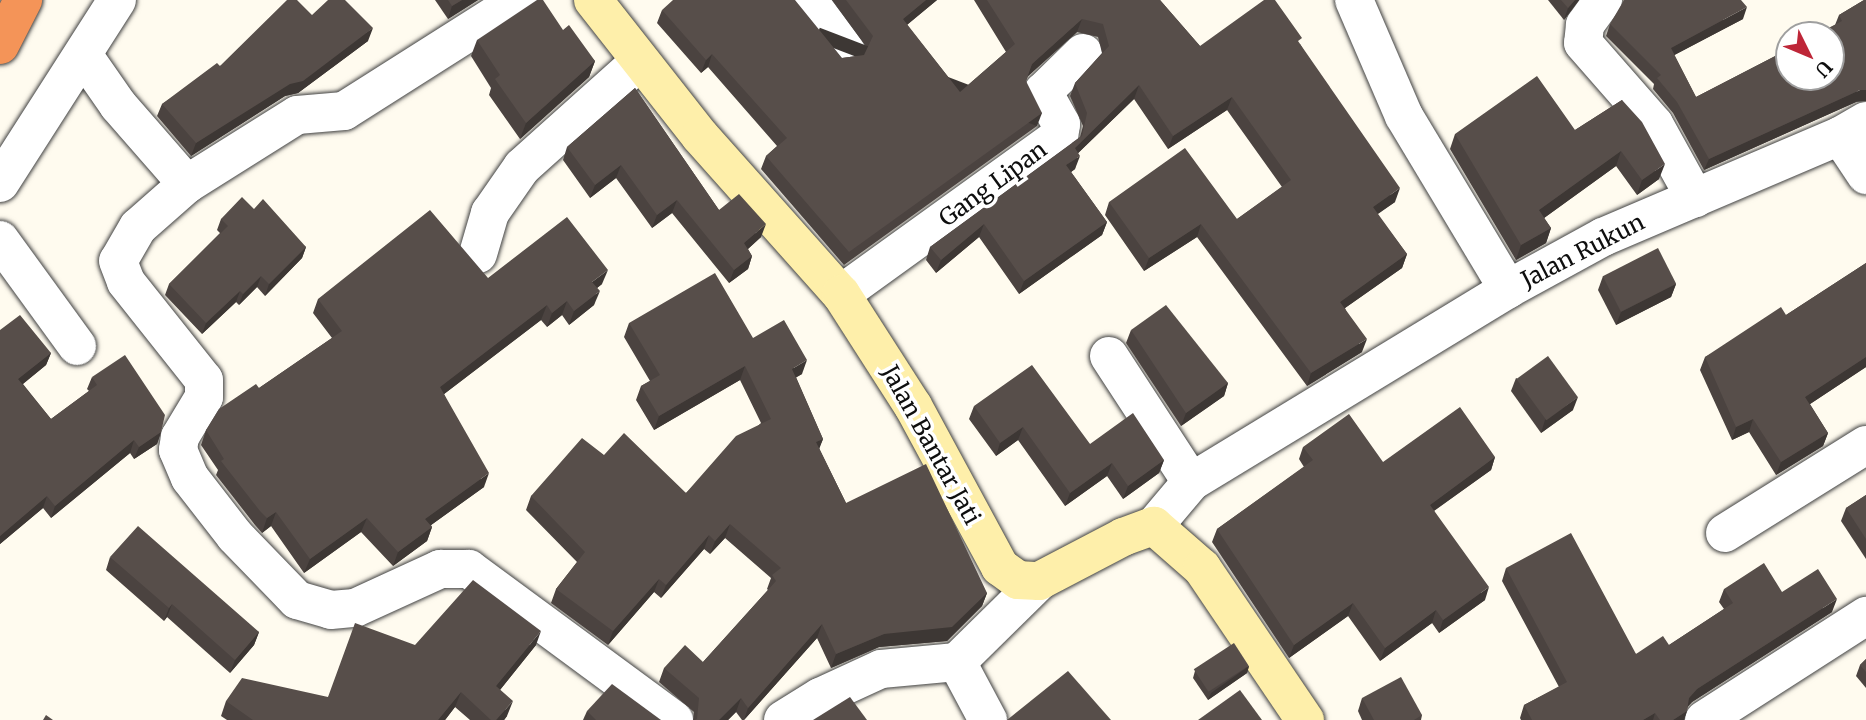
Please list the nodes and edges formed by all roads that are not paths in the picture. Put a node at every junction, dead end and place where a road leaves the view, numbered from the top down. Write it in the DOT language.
graph roads {
  1 [pos="23,0"];
  2 [pos="117,0"];
  3 [pos="519,0"];
  4 [pos="808,0"];
  5 [pos="1354,0"];
  6 [pos="1603,0"];
  7 [pos="604,5"];
  8 [pos="0,45"];
  9 [pos="846,51"];
  10 [pos="1083,53"];
  11 [pos="84,56"];
  12 [pos="639,62"];
  13 [pos="1853,128"];
  14 [pos="1866,175"];
  15 [pos="0,183"];
  16 [pos="187,184"];
  17 [pos="1695,198"];
  18 [pos="0,240"];
  19 [pos="478,254"];
  20 [pos="1508,289"];
  21 [pos="841,295"];
  22 [pos="77,346"];
  23 [pos="1109,356"];
  24 [pos="1866,445"];
  25 [pos="1191,482"];
  26 [pos="1154,526"];
  27 [pos="1725,533"];
  28 [pos="1039,581"];
  29 [pos="1866,616"];
  30 [pos="957,662"];
  31 [pos="674,720"];
  32 [pos="783,720"];
  33 [pos="988,720"];
  34 [pos="1305,720"];
  35 [pos="1704,720"];
  1 -- 8 [label="highway"];
  2 -- 11 [label="street"];
  3 -- 16 [label="street"];
  4 -- 9 [label="street"];
  5 -- 20 [label="street, Jalan Rukun"];
  6 -- 17 [label="street"];
  7 -- 12 [label="street, Jalan Bantar Jati"];
  10 -- 21 [label="street, Gang Lipan"];
  11 -- 15 [label="street"];
  11 -- 16 [label="street"];
  12 -- 19 [label="street"];
  12 -- 21 [label="street, Jalan Bantar Jati"];
  13 -- 14 [label="street, Jalan Rukun"];
  13 -- 17 [label="street, Jalan Rukun"];
  16 -- 31 [label="street"];
  17 -- 20 [label="street, Jalan Rukun"];
  18 -- 22 [label="street"];
  20 -- 25 [label="street"];
  21 -- 28 [label="street, Jalan Bantar Jati"];
  23 -- 25 [label="street"];
  24 -- 27 [label="street"];
  25 -- 26 [label="street"];
  26 -- 28 [label="street"];
  26 -- 34 [label="street"];
  28 -- 30 [label="street"];
  29 -- 35 [label="street"];
  30 -- 32 [label="street"];
  30 -- 33 [label="street"];
}
